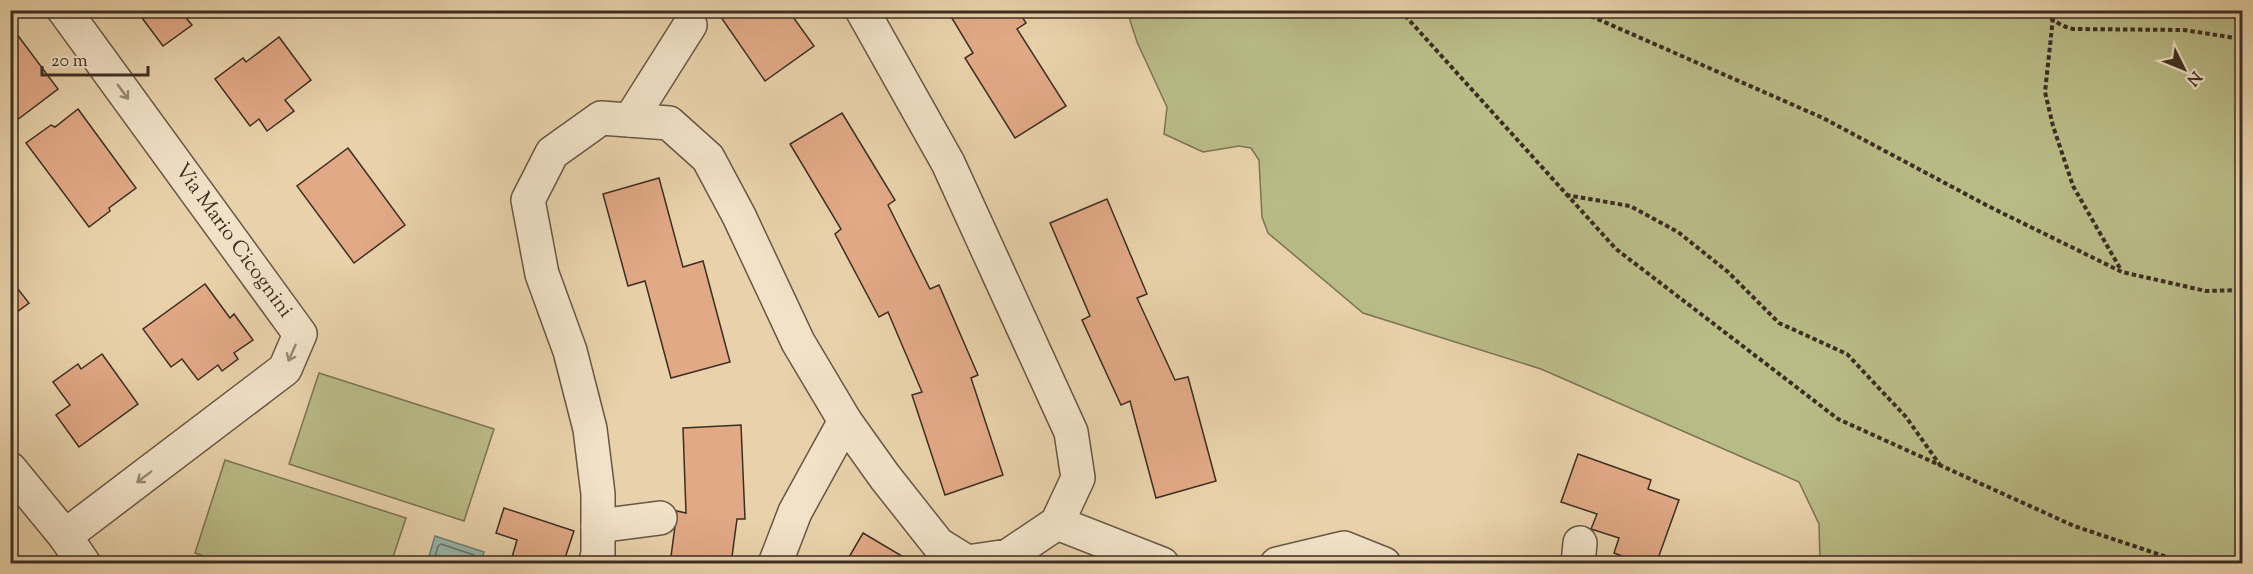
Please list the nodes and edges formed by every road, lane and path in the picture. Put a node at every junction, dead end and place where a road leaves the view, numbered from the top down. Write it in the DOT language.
graph roads {
  1 [pos="64,10"];
  2 [pos="862,10"];
  3 [pos="1400,10"];
  4 [pos="1577,10"];
  5 [pos="2038,10"];
  6 [pos="2053,18"];
  7 [pos="690,25"];
  8 [pos="2242,39"];
  9 [pos="630,120"];
  10 [pos="1566,195"];
  11 [pos="2122,272"];
  12 [pos="2242,290"];
  13 [pos="845,421"];
  14 [pos="1941,466"];
  15 [pos="10,469"];
  16 [pos="660,518"];
  17 [pos="1057,523"];
  18 [pos="598,526"];
  19 [pos="65,536"];
  20 [pos="967,563"];
  21 [pos="84,564"];
  22 [pos="595,564"];
  23 [pos="775,564"];
  24 [pos="1162,564"];
  25 [pos="1277,564"];
  26 [pos="1384,564"];
  27 [pos="2167,564"];
  1 -- 19 [label="street, Via Mario Cicognini, one-way"];
  2 -- 17 [label="street"];
  3 -- 10 [label="path"];
  4 -- 11 [label="path"];
  5 -- 6 [label="path"];
  6 -- 8 [label="path"];
  6 -- 11 [label="path"];
  7 -- 9 [label="street"];
  9 -- 13 [label="street"];
  9 -- 18 [label="street"];
  10 -- 14 [label="path"];
  10 -- 14 [label="path"];
  11 -- 12 [label="path"];
  13 -- 20 [label="street"];
  13 -- 23 [label="street"];
  14 -- 27 [label="path"];
  15 -- 19 [label="street"];
  16 -- 18 [label="street"];
  17 -- 20 [label="street"];
  17 -- 24 [label="street"];
  18 -- 22 [label="street"];
  19 -- 21 [label="street"];
  25 -- 26 [label="street"];
}
